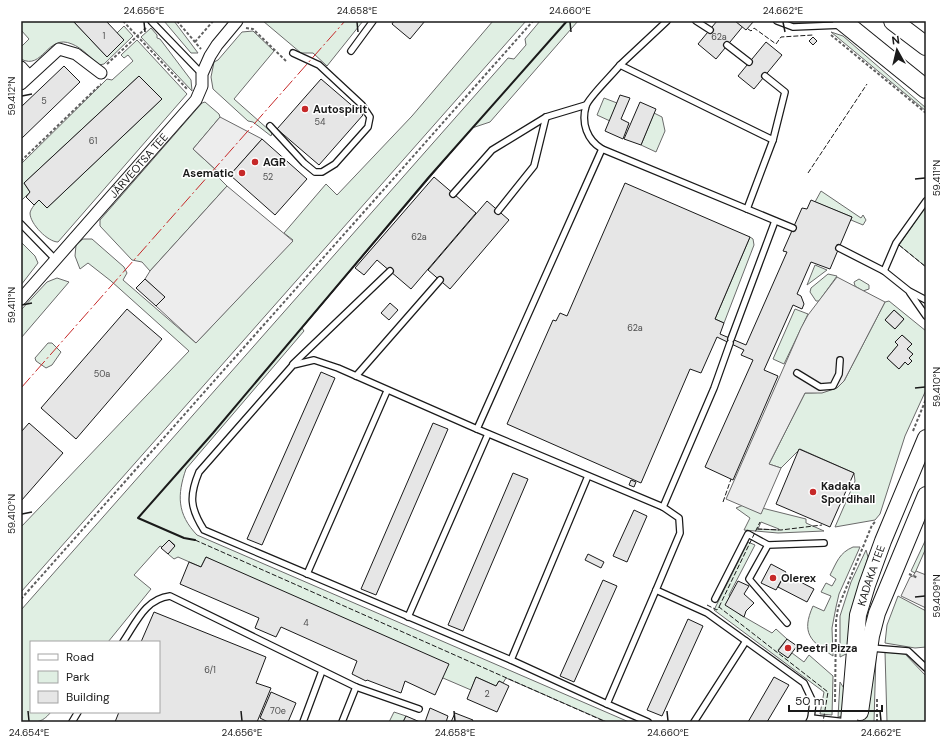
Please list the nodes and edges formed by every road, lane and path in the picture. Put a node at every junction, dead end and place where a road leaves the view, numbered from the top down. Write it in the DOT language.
graph roads {
  1 [pos="123,21"];
  2 [pos="213,21"];
  3 [pos="238,21"];
  4 [pos="373,21"];
  5 [pos="533,21"];
  6 [pos="667,21"];
  7 [pos="696,21"];
  8 [pos="777,21"];
  9 [pos="893,21"];
  10 [pos="150,23"];
  11 [pos="839,26"];
  12 [pos="710,30"];
  13 [pos="137,36"];
  14 [pos="195,42"];
  15 [pos="727,45"];
  16 [pos="926,46"];
  17 [pos="351,51"];
  18 [pos="292,53"];
  19 [pos="749,62"];
  20 [pos="620,65"];
  21 [pos="21,67"];
  22 [pos="101,73"];
  23 [pos="202,74"];
  24 [pos="765,76"];
  25 [pos="25,80"];
  26 [pos="926,89"];
  27 [pos="190,93"];
  28 [pos="586,105"];
  29 [pos="926,113"];
  30 [pos="546,116"];
  31 [pos="270,126"];
  32 [pos="773,140"];
  33 [pos="602,149"];
  34 [pos="21,161"];
  35 [pos="453,194"];
  36 [pos="926,201"];
  37 [pos="748,208"];
  38 [pos="498,211"];
  39 [pos="775,221"];
  40 [pos="21,224"];
  41 [pos="793,228"];
  42 [pos="839,248"];
  43 [pos="56,259"];
  44 [pos="390,271"];
  45 [pos="884,272"];
  46 [pos="440,280"];
  47 [pos="909,291"];
  48 [pos="21,298"];
  49 [pos="926,300"];
  50 [pos="926,316"];
  51 [pos="840,360"];
  52 [pos="293,364"];
  53 [pos="797,373"];
  54 [pos="356,376"];
  55 [pos="387,391"];
  56 [pos="477,429"];
  57 [pos="488,434"];
  58 [pos="926,438"];
  59 [pos="588,476"];
  60 [pos="926,495"];
  61 [pos="663,507"];
  62 [pos="898,507"];
  63 [pos="872,525"];
  64 [pos="912,529"];
  65 [pos="883,541"];
  66 [pos="824,543"];
  67 [pos="768,545"];
  68 [pos="900,570"];
  69 [pos="308,574"];
  70 [pos="918,578"];
  71 [pos="656,590"];
  72 [pos="21,599"];
  73 [pos="715,599"];
  74 [pos="408,617"];
  75 [pos="787,623"];
  76 [pos="125,641"];
  77 [pos="746,641"];
  78 [pos="870,648"];
  79 [pos="511,660"];
  80 [pos="854,665"];
  81 [pos="926,668"];
  82 [pos="322,670"];
  83 [pos="356,687"];
  84 [pos="607,704"];
  85 [pos="835,708"];
  86 [pos="419,709"];
  87 [pos="77,713"];
  88 [pos="810,720"];
  89 [pos="72,722"];
  90 [pos="303,722"];
  91 [pos="342,722"];
  92 [pos="648,722"];
  93 [pos="694,722"];
  94 [pos="846,722"];
  95 [pos="849,722"];
  96 [pos="859,722"];
  1 -- 13 [label="path"];
  2 -- 14 [label="path"];
  3 -- 23 [label="street, JÄRVEOTSA TEE"];
  4 -- 17 [label="lane"];
  5 -- 72 [label="path"];
  6 -- 20 [label="lane"];
  7 -- 12 [label="lane"];
  8 -- 11 [label="lane"];
  9 -- 16 [label="main road"];
  10 -- 13 [label="path"];
  10 -- 23 [label="lane"];
  11 -- 26 [label="main road"];
  11 -- 29 [label="path"];
  13 -- 22 [label="path"];
  13 -- 27 [label="path"];
  15 -- 19 [label="lane"];
  18 -- 31 [label="lane"];
  20 -- 28 [label="lane"];
  20 -- 32 [label="lane"];
  21 -- 25 [label="street"];
  22 -- 25 [label="street"];
  22 -- 34 [label="path"];
  23 -- 43 [label="street, JÄRVEOTSA TEE"];
  24 -- 32 [label="lane"];
  28 -- 30 [label="lane"];
  28 -- 33 [label="lane"];
  30 -- 35 [label="lane"];
  30 -- 38 [label="lane"];
  32 -- 37 [label="lane"];
  33 -- 37 [label="lane"];
  33 -- 56 [label="lane"];
  36 -- 45 [label="lane"];
  37 -- 39 [label="lane"];
  39 -- 41 [label="lane"];
  39 -- 61 [label="lane"];
  40 -- 43 [label="lane"];
  42 -- 45 [label="lane"];
  43 -- 48 [label="street, JÄRVEOTSA TEE"];
  44 -- 52 [label="lane"];
  45 -- 47 [label="lane"];
  46 -- 54 [label="lane"];
  47 -- 49 [label="lane"];
  47 -- 50 [label="lane"];
  51 -- 53 [label="lane"];
  52 -- 54 [label="lane"];
  52 -- 69 [label="lane"];
  54 -- 55 [label="lane"];
  55 -- 56 [label="lane"];
  55 -- 69 [label="lane"];
  56 -- 57 [label="lane"];
  57 -- 59 [label="lane"];
  57 -- 74 [label="lane"];
  58 -- 62 [label="main road, KADAKA TEE"];
  59 -- 61 [label="lane"];
  59 -- 79 [label="lane"];
  60 -- 64 [label="main road, KADAKA TEE"];
  61 -- 71 [label="lane"];
  62 -- 64 [label="main road"];
  62 -- 65 [label="main road, KADAKA TEE"];
  63 -- 85 [label="path"];
  64 -- 68 [label="main road, KADAKA TEE"];
  65 -- 68 [label="main road"];
  65 -- 80 [label="main road, KADAKA TEE"];
  66 -- 67 [label="lane"];
  67 -- 73 [label="lane"];
  67 -- 75 [label="lane"];
  68 -- 70 [label="path"];
  68 -- 78 [label="main road, KADAKA TEE"];
  69 -- 74 [label="lane"];
  71 -- 77 [label="lane"];
  71 -- 84 [label="lane"];
  74 -- 79 [label="lane"];
  76 -- 82 [label="lane"];
  77 -- 88 [label="lane"];
  77 -- 93 [label="lane"];
  78 -- 80 [label="lane"];
  78 -- 81 [label="lane"];
  78 -- 96 [label="main road, KADAKA TEE"];
  79 -- 84 [label="lane"];
  80 -- 95 [label="main road, KADAKA TEE"];
  82 -- 83 [label="lane"];
  82 -- 90 [label="lane"];
  83 -- 86 [label="lane"];
  83 -- 91 [label="lane"];
  84 -- 92 [label="lane"];
  87 -- 89 [label="lane"];
  88 -- 94 [label="lane"];
}
